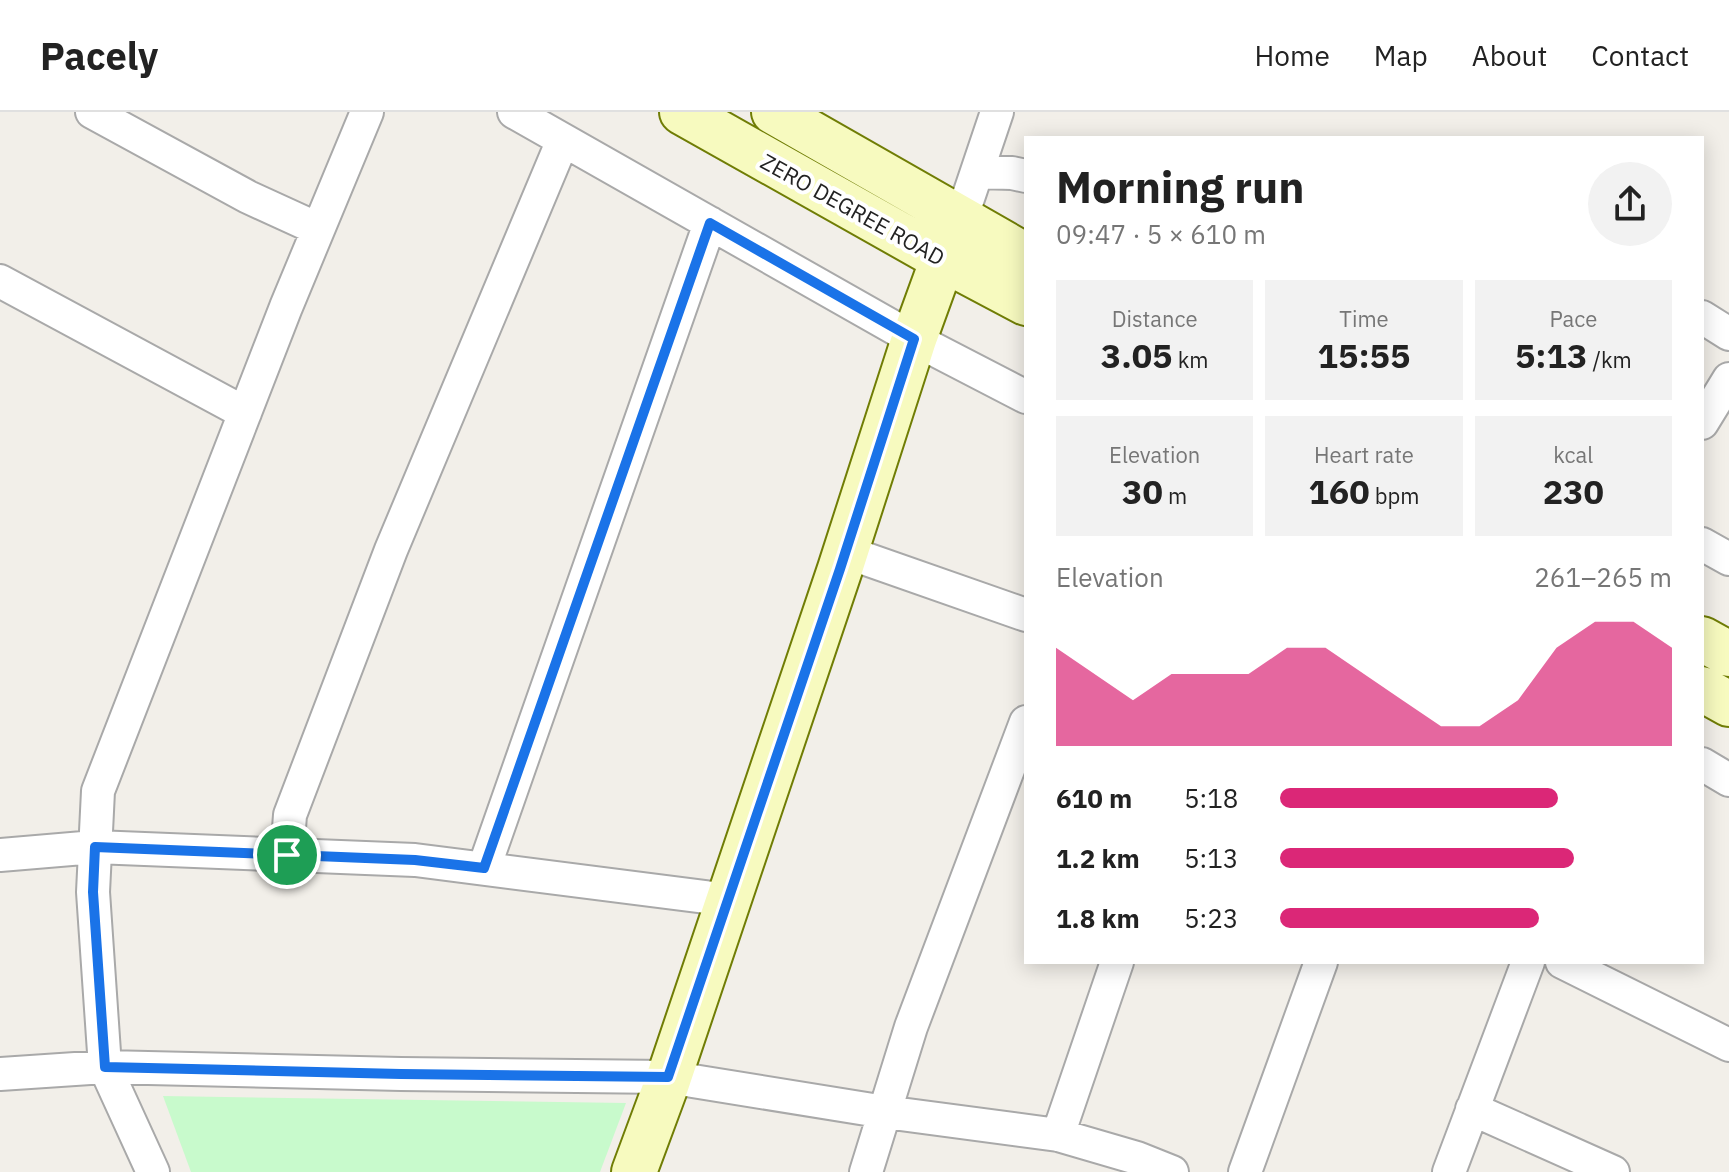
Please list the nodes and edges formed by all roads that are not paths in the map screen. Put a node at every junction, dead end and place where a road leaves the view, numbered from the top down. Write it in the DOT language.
graph roads {
  1 [pos="92,112"];
  2 [pos="367,112"];
  3 [pos="514,112"];
  4 [pos="682,112"];
  5 [pos="774,112"];
  6 [pos="997,112"];
  7 [pos="563,140"];
  8 [pos="977,172"];
  9 [pos="1024,176"];
  10 [pos="961,219"];
  11 [pos="710,223"];
  12 [pos="318,229"];
  13 [pos="1024,255"];
  14 [pos="943,259"];
  15 [pos="0,281"];
  16 [pos="1024,302"];
  17 [pos="1704,318"];
  18 [pos="1729,334"];
  19 [pos="914,339"];
  20 [pos="1729,379"];
  21 [pos="1024,396"];
  22 [pos="245,413"];
  23 [pos="1704,420"];
  24 [pos="1704,545"];
  25 [pos="846,552"];
  26 [pos="1729,559"];
  27 [pos="1024,614"];
  28 [pos="1704,640"];
  29 [pos="1729,654"];
  30 [pos="1704,690"];
  31 [pos="1729,704"];
  32 [pos="1024,727"];
  33 [pos="1704,765"];
  34 [pos="1729,780"];
  35 [pos="95,847"];
  36 [pos="0,855"];
  37 [pos="287,855"];
  38 [pos="484,868"];
  39 [pos="729,900"];
  40 [pos="1116,964"];
  41 [pos="1320,964"];
  42 [pos="1527,964"];
  43 [pos="1566,964"];
  44 [pos="1729,1045"];
  45 [pos="105,1067"];
  46 [pos="0,1074"];
  47 [pos="668,1077"];
  48 [pos="1472,1109"];
  49 [pos="885,1112"];
  50 [pos="1058,1135"];
  51 [pos="153,1172"];
  52 [pos="634,1172"];
  53 [pos="866,1172"];
  54 [pos="1172,1172"];
  55 [pos="1245,1172"];
  56 [pos="1449,1172"];
  57 [pos="1613,1172"];
  1 -- 12 [label="street"];
  2 -- 12 [label="street"];
  3 -- 7 [label="street"];
  4 -- 14 [label="street, ZERO DEGREE ROAD"];
  5 -- 10 [label="street, ZERO DEGREE ROAD"];
  6 -- 8 [label="street"];
  7 -- 11 [label="street"];
  7 -- 37 [label="street"];
  8 -- 9 [label="street"];
  8 -- 10 [label="street"];
  10 -- 13 [label="street, ZERO DEGREE ROAD"];
  10 -- 14 [label="street"];
  11 -- 19 [label="street"];
  11 -- 38 [label="street"];
  12 -- 22 [label="street"];
  14 -- 16 [label="street, ZERO DEGREE ROAD"];
  14 -- 19 [label="street"];
  15 -- 22 [label="street"];
  17 -- 18 [label="street"];
  19 -- 21 [label="street"];
  19 -- 25 [label="street"];
  20 -- 23 [label="street"];
  22 -- 35 [label="street"];
  24 -- 26 [label="street"];
  25 -- 27 [label="street"];
  25 -- 39 [label="street"];
  28 -- 29 [label="street"];
  30 -- 31 [label="street"];
  32 -- 49 [label="street"];
  33 -- 34 [label="street"];
  35 -- 36 [label="street"];
  35 -- 37 [label="street"];
  35 -- 45 [label="street"];
  37 -- 38 [label="street"];
  38 -- 39 [label="street"];
  39 -- 47 [label="street"];
  40 -- 50 [label="street"];
  41 -- 55 [label="street"];
  42 -- 48 [label="street"];
  43 -- 44 [label="street"];
  45 -- 46 [label="street"];
  45 -- 47 [label="street"];
  45 -- 51 [label="street"];
  47 -- 49 [label="street"];
  47 -- 52 [label="street"];
  48 -- 56 [label="street"];
  48 -- 57 [label="street"];
  49 -- 50 [label="street"];
  49 -- 53 [label="street"];
  50 -- 54 [label="street"];
}
